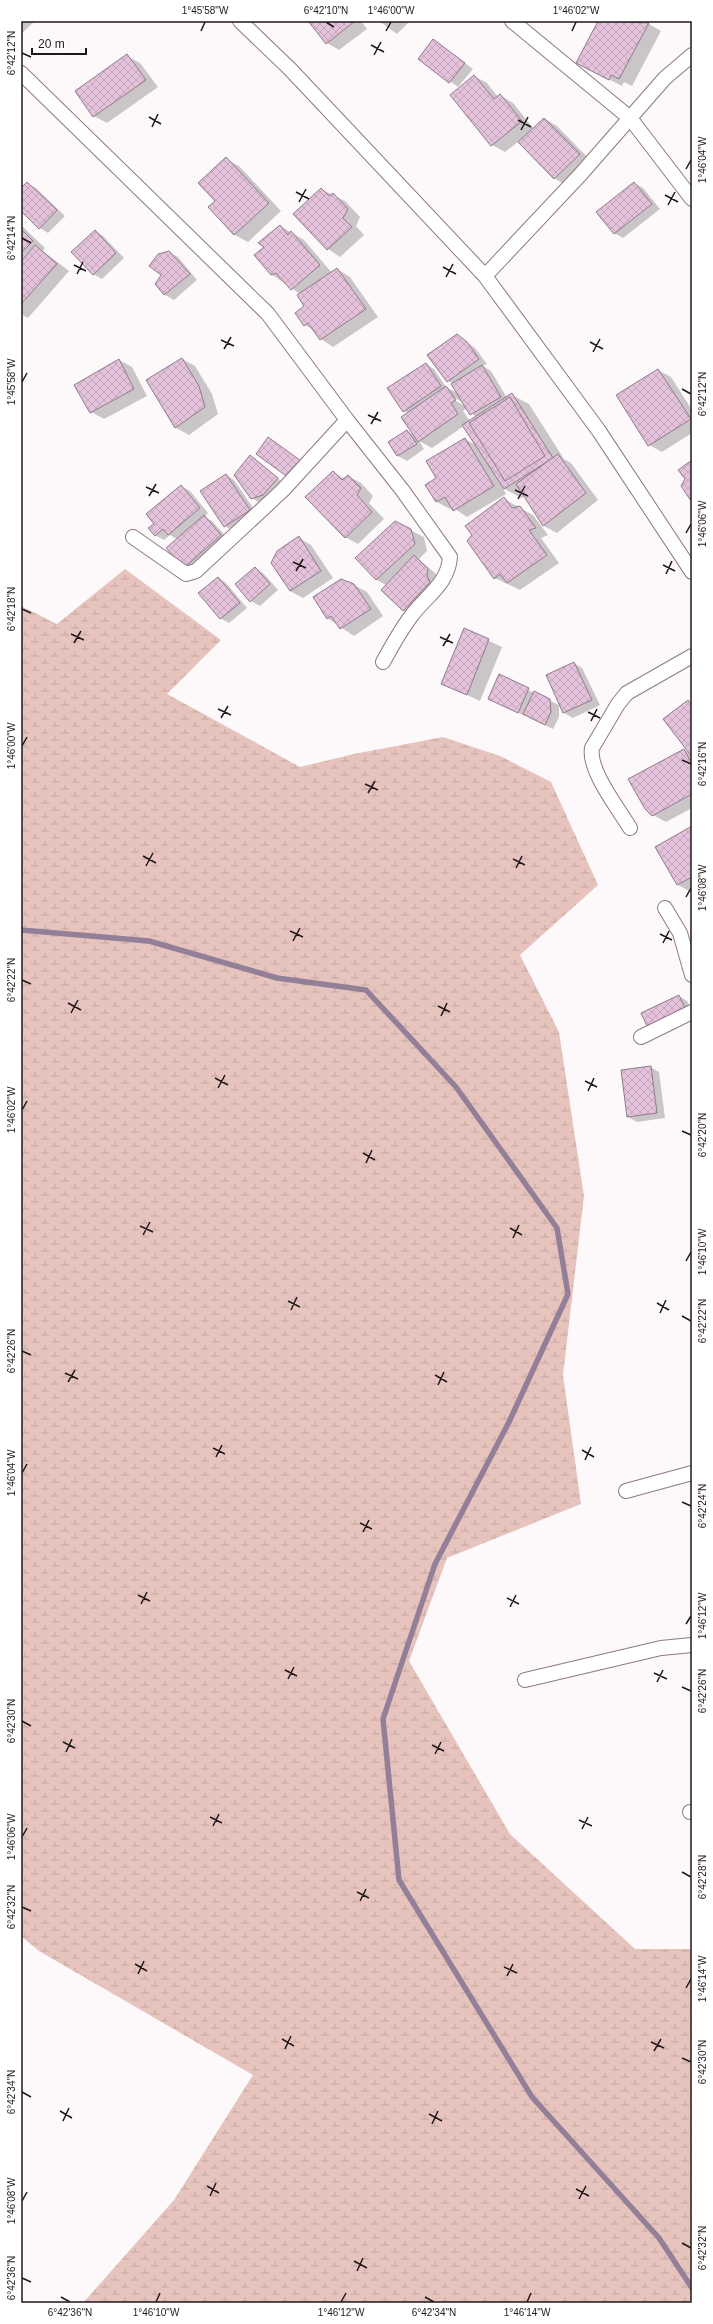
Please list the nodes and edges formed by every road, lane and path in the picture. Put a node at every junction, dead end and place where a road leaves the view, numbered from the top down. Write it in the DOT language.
graph roads {
  1 [pos="240,21"];
  2 [pos="512,21"];
  3 [pos="692,55"];
  4 [pos="21,73"];
  5 [pos="630,118"];
  6 [pos="692,199"];
  7 [pos="485,276"];
  8 [pos="347,420"];
  9 [pos="133,537"];
  10 [pos="692,572"];
  11 [pos="692,656"];
  12 [pos="382,662"];
  13 [pos="630,828"];
  14 [pos="665,908"];
  15 [pos="692,975"];
  16 [pos="692,1012"];
  17 [pos="641,1037"];
  18 [pos="692,1473"];
  19 [pos="626,1490"];
  20 [pos="692,1645"];
  21 [pos="525,1680"];
  1 -- 7 [label="street"];
  2 -- 5 [label="street"];
  3 -- 5 [label="street"];
  4 -- 8 [label="street"];
  5 -- 6 [label="street"];
  5 -- 7 [label="street"];
  7 -- 10 [label="street"];
  8 -- 9 [label="street"];
  8 -- 12 [label="street"];
  11 -- 13 [label="street"];
  14 -- 15 [label="street"];
  16 -- 17 [label="street"];
  18 -- 19 [label="street"];
  20 -- 21 [label="street"];
}
